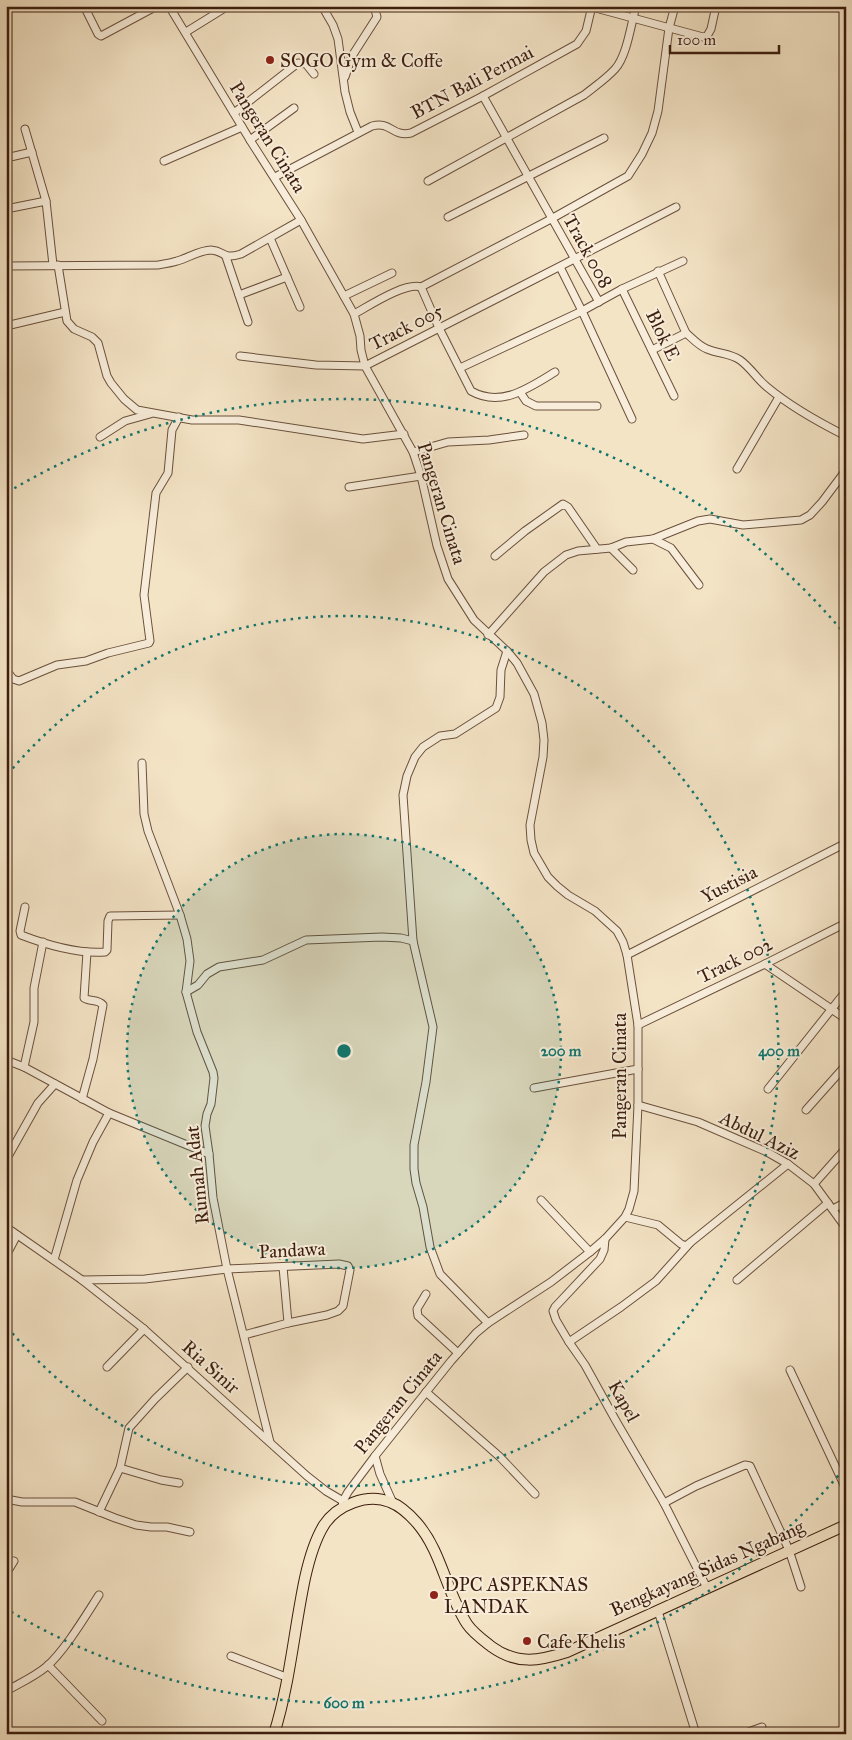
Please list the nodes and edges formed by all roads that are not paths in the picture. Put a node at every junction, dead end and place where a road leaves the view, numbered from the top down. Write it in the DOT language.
graph roads {
  1 [pos="84,6"];
  2 [pos="157,6"];
  3 [pos="170,6"];
  4 [pos="228,6"];
  5 [pos="322,6"];
  6 [pos="374,6"];
  7 [pos="636,6"];
  8 [pos="675,6"];
  9 [pos="716,6"];
  10 [pos="592,7"];
  11 [pos="633,18"];
  12 [pos="669,28"];
  13 [pos="186,32"];
  14 [pos="314,74"];
  15 [pos="344,80"];
  16 [pos="483,96"];
  17 [pos="294,108"];
  18 [pos="234,113"];
  19 [pos="242,127"];
  20 [pos="25,129"];
  21 [pos="358,132"];
  22 [pos="508,138"];
  23 [pos="604,138"];
  24 [pos="250,140"];
  25 [pos="32,152"];
  26 [pos="6,158"];
  27 [pos="164,161"];
  28 [pos="275,177"];
  29 [pos="528,177"];
  30 [pos="428,181"];
  31 [pos="46,200"];
  32 [pos="676,207"];
  33 [pos="6,209"];
  34 [pos="448,217"];
  35 [pos="551,219"];
  36 [pos="301,220"];
  37 [pos="270,238"];
  38 [pos="226,256"];
  39 [pos="574,260"];
  40 [pos="683,261"];
  41 [pos="56,265"];
  42 [pos="6,266"];
  43 [pos="560,267"];
  44 [pos="658,271"];
  45 [pos="392,272"];
  46 [pos="287,277"];
  47 [pos="421,286"];
  48 [pos="622,289"];
  49 [pos="239,295"];
  50 [pos="344,296"];
  51 [pos="599,302"];
  52 [pos="300,307"];
  53 [pos="582,311"];
  54 [pos="65,312"];
  55 [pos="354,314"];
  56 [pos="248,322"];
  57 [pos="6,326"];
  58 [pos="440,328"];
  59 [pos="686,332"];
  60 [pos="652,350"];
  61 [pos="240,356"];
  62 [pos="365,366"];
  63 [pos="460,368"];
  64 [pos="555,372"];
  65 [pos="520,392"];
  66 [pos="674,396"];
  67 [pos="779,397"];
  68 [pos="598,406"];
  69 [pos="153,414"];
  70 [pos="179,417"];
  71 [pos="632,419"];
  72 [pos="404,434"];
  73 [pos="524,434"];
  74 [pos="846,436"];
  75 [pos="100,437"];
  76 [pos="413,452"];
  77 [pos="737,469"];
  78 [pos="846,470"];
  79 [pos="421,476"];
  80 [pos="349,487"];
  81 [pos="653,539"];
  82 [pos="611,548"];
  83 [pos="597,549"];
  84 [pos="495,556"];
  85 [pos="633,570"];
  86 [pos="699,585"];
  87 [pos="488,635"];
  88 [pos="507,651"];
  89 [pos="6,670"];
  90 [pos="142,763"];
  91 [pos="846,843"];
  92 [pos="25,907"];
  93 [pos="180,915"];
  94 [pos="846,923"];
  95 [pos="412,941"];
  96 [pos="43,942"];
  97 [pos="87,952"];
  98 [pos="627,955"];
  99 [pos="765,964"];
  100 [pos="846,991"];
  101 [pos="186,992"];
  102 [pos="830,1008"];
  103 [pos="846,1019"];
  104 [pos="638,1025"];
  105 [pos="6,1060"];
  106 [pos="846,1065"];
  107 [pos="24,1067"];
  108 [pos="638,1070"];
  109 [pos="55,1084"];
  110 [pos="534,1088"];
  111 [pos="768,1089"];
  112 [pos="82,1099"];
  113 [pos="638,1104"];
  114 [pos="806,1110"];
  115 [pos="110,1113"];
  116 [pos="846,1148"];
  117 [pos="209,1154"];
  118 [pos="6,1160"];
  119 [pos="788,1164"];
  120 [pos="814,1184"];
  121 [pos="541,1200"];
  122 [pos="846,1202"];
  123 [pos="831,1206"];
  124 [pos="625,1217"];
  125 [pos="6,1227"];
  126 [pos="846,1228"];
  127 [pos="17,1235"];
  128 [pos="605,1240"];
  129 [pos="690,1243"];
  130 [pos="590,1252"];
  131 [pos="6,1256"];
  132 [pos="54,1260"];
  133 [pos="284,1267"];
  134 [pos="227,1269"];
  135 [pos="82,1280"];
  136 [pos="737,1280"];
  137 [pos="426,1294"];
  138 [pos="288,1323"];
  139 [pos="488,1323"];
  140 [pos="144,1329"];
  141 [pos="244,1334"];
  142 [pos="569,1342"];
  143 [pos="458,1353"];
  144 [pos="106,1367"];
  145 [pos="188,1368"];
  146 [pos="790,1370"];
  147 [pos="426,1392"];
  148 [pos="270,1442"];
  149 [pos="375,1456"];
  150 [pos="120,1468"];
  151 [pos="179,1483"];
  152 [pos="846,1489"];
  153 [pos="535,1494"];
  154 [pos="6,1499"];
  155 [pos="393,1503"];
  156 [pos="664,1503"];
  157 [pos="342,1504"];
  158 [pos="100,1512"];
  159 [pos="846,1524"];
  160 [pos="190,1532"];
  161 [pos="789,1550"];
  162 [pos="14,1561"];
  163 [pos="6,1574"];
  164 [pos="801,1587"];
  165 [pos="707,1588"];
  166 [pos="99,1595"];
  167 [pos="658,1610"];
  168 [pos="231,1656"];
  169 [pos="48,1665"];
  170 [pos="286,1677"];
  171 [pos="6,1690"];
  172 [pos="102,1721"];
  173 [pos="762,1727"];
  174 [pos="274,1734"];
  175 [pos="696,1734"];
  176 [pos="743,1734"];
  1 -- 2 [label="street"];
  3 -- 13 [label="street, Pangeran Cinata"];
  4 -- 13 [label="street"];
  5 -- 15 [label="street"];
  6 -- 15 [label="street"];
  7 -- 11 [label="street"];
  8 -- 12 [label="street"];
  9 -- 12 [label="street"];
  10 -- 11 [label="street"];
  10 -- 16 [label="street, BTN Bali Permai"];
  11 -- 12 [label="street"];
  11 -- 22 [label="street"];
  12 -- 35 [label="street"];
  13 -- 18 [label="street, Pangeran Cinata"];
  14 -- 18 [label="street"];
  15 -- 21 [label="street"];
  16 -- 21 [label="street, BTN Bali Permai"];
  16 -- 22 [label="street, Track 008"];
  17 -- 24 [label="street"];
  18 -- 19 [label="street, Pangeran Cinata"];
  19 -- 24 [label="street, Pangeran Cinata"];
  19 -- 27 [label="street"];
  20 -- 25 [label="street"];
  21 -- 28 [label="street, BTN Bali Permai"];
  22 -- 29 [label="street, Track 008"];
  22 -- 30 [label="street"];
  23 -- 29 [label="street"];
  24 -- 28 [label="street, Pangeran Cinata"];
  25 -- 26 [label="street"];
  25 -- 31 [label="street"];
  28 -- 36 [label="street, Pangeran Cinata"];
  29 -- 34 [label="street"];
  29 -- 35 [label="street, Track 008"];
  31 -- 33 [label="street"];
  31 -- 41 [label="street"];
  32 -- 39 [label="street, Track 005"];
  35 -- 39 [label="street, Track 008"];
  35 -- 47 [label="street"];
  36 -- 37 [label="street"];
  36 -- 50 [label="street, Pangeran Cinata"];
  37 -- 38 [label="street"];
  37 -- 46 [label="street"];
  38 -- 41 [label="street"];
  38 -- 49 [label="street"];
  39 -- 43 [label="street, Track 005"];
  39 -- 51 [label="street, Track 008"];
  40 -- 44 [label="street"];
  41 -- 42 [label="street"];
  41 -- 54 [label="street"];
  43 -- 53 [label="street"];
  43 -- 58 [label="street, Track 005"];
  44 -- 48 [label="street"];
  44 -- 59 [label="street"];
  45 -- 50 [label="street"];
  46 -- 49 [label="street"];
  46 -- 52 [label="street"];
  47 -- 55 [label="street"];
  47 -- 58 [label="street"];
  48 -- 51 [label="street"];
  48 -- 60 [label="street, Blok E"];
  49 -- 56 [label="street"];
  50 -- 55 [label="street, Pangeran Cinata"];
  51 -- 53 [label="street, Track 008"];
  53 -- 63 [label="street"];
  53 -- 71 [label="street, Track 008"];
  54 -- 57 [label="street"];
  54 -- 69 [label="street"];
  55 -- 62 [label="street, Pangeran Cinata"];
  58 -- 62 [label="street, Track 005"];
  58 -- 63 [label="street"];
  59 -- 60 [label="street"];
  59 -- 67 [label="street"];
  60 -- 66 [label="street, Blok E"];
  61 -- 62 [label="street, Track 005"];
  62 -- 72 [label="street, Pangeran Cinata"];
  63 -- 65 [label="street"];
  64 -- 65 [label="street"];
  65 -- 68 [label="street"];
  67 -- 74 [label="street"];
  67 -- 77 [label="street"];
  69 -- 70 [label="street"];
  69 -- 75 [label="street"];
  70 -- 72 [label="street"];
  70 -- 89 [label="street"];
  72 -- 76 [label="street, Pangeran Cinata"];
  73 -- 76 [label="street"];
  76 -- 79 [label="street, Pangeran Cinata"];
  78 -- 81 [label="street"];
  79 -- 80 [label="street"];
  79 -- 87 [label="street, Pangeran Cinata"];
  81 -- 82 [label="street"];
  81 -- 86 [label="street"];
  82 -- 83 [label="street"];
  82 -- 85 [label="street"];
  83 -- 84 [label="street"];
  83 -- 87 [label="street"];
  87 -- 88 [label="street, Pangeran Cinata"];
  88 -- 95 [label="street"];
  88 -- 98 [label="street, Pangeran Cinata"];
  90 -- 93 [label="street, Rumah Adat"];
  91 -- 98 [label="street, Yustisia"];
  92 -- 96 [label="street"];
  93 -- 97 [label="street"];
  93 -- 101 [label="street, Rumah Adat"];
  94 -- 99 [label="street, Track 002"];
  95 -- 101 [label="street"];
  95 -- 139 [label="street"];
  96 -- 97 [label="street"];
  96 -- 107 [label="street"];
  97 -- 112 [label="street"];
  98 -- 104 [label="street, Pangeran Cinata"];
  99 -- 102 [label="street"];
  99 -- 104 [label="street, Track 002"];
  100 -- 102 [label="street"];
  101 -- 117 [label="street, Rumah Adat"];
  102 -- 103 [label="street"];
  102 -- 111 [label="street"];
  104 -- 108 [label="street, Pangeran Cinata"];
  105 -- 107 [label="street"];
  106 -- 114 [label="street"];
  107 -- 109 [label="street"];
  108 -- 110 [label="street"];
  108 -- 113 [label="street, Pangeran Cinata"];
  109 -- 112 [label="street"];
  109 -- 118 [label="street"];
  112 -- 115 [label="street"];
  113 -- 119 [label="street, Abdul Aziz"];
  113 -- 124 [label="street, Pangeran Cinata"];
  115 -- 117 [label="street"];
  115 -- 132 [label="street"];
  116 -- 120 [label="street"];
  117 -- 134 [label="street, Rumah Adat"];
  119 -- 120 [label="street, Abdul Aziz"];
  119 -- 129 [label="street"];
  120 -- 123 [label="street, Abdul Aziz"];
  121 -- 130 [label="street"];
  122 -- 123 [label="street"];
  123 -- 126 [label="street, Abdul Aziz"];
  123 -- 136 [label="street"];
  124 -- 128 [label="street, Pangeran Cinata"];
  124 -- 129 [label="street"];
  125 -- 127 [label="street, Ria Sinir"];
  127 -- 131 [label="street"];
  127 -- 132 [label="street, Ria Sinir"];
  128 -- 130 [label="street, Pangeran Cinata"];
  128 -- 142 [label="street, Kapel"];
  129 -- 142 [label="street"];
  130 -- 139 [label="street, Pangeran Cinata"];
  132 -- 135 [label="street, Ria Sinir"];
  133 -- 134 [label="street, Pandawa"];
  133 -- 138 [label="street"];
  133 -- 138 [label="street, Pandawa"];
  134 -- 135 [label="street, Pandawa"];
  134 -- 141 [label="street, Rumah Adat"];
  135 -- 140 [label="street, Ria Sinir"];
  137 -- 143 [label="street"];
  138 -- 141 [label="street"];
  139 -- 143 [label="street, Pangeran Cinata"];
  140 -- 144 [label="street"];
  140 -- 145 [label="street, Ria Sinir"];
  141 -- 148 [label="street, Rumah Adat"];
  142 -- 156 [label="street, Kapel"];
  143 -- 147 [label="street, Pangeran Cinata"];
  145 -- 148 [label="street, Ria Sinir"];
  145 -- 150 [label="street"];
  146 -- 152 [label="street"];
  147 -- 149 [label="street, Pangeran Cinata"];
  147 -- 153 [label="street"];
  148 -- 157 [label="street, Ria Sinir"];
  149 -- 155 [label="street"];
  149 -- 157 [label="street, Pangeran Cinata"];
  150 -- 151 [label="street"];
  150 -- 158 [label="street"];
  154 -- 158 [label="street"];
  155 -- 157 [label="highway"];
  155 -- 167 [label="highway, Bengkayang Sidas Ngabang"];
  156 -- 161 [label="street"];
  156 -- 165 [label="street, Kapel"];
  157 -- 170 [label="highway"];
  158 -- 160 [label="street"];
  159 -- 161 [label="highway, Bengkayang Sidas Ngabang"];
  161 -- 164 [label="street"];
  161 -- 165 [label="highway, Bengkayang Sidas Ngabang"];
  162 -- 163 [label="street"];
  165 -- 167 [label="highway, Bengkayang Sidas Ngabang"];
  166 -- 169 [label="street"];
  167 -- 175 [label="street"];
  168 -- 170 [label="street"];
  169 -- 171 [label="street"];
  169 -- 172 [label="street"];
  170 -- 174 [label="highway"];
  173 -- 176 [label="street"];
}
